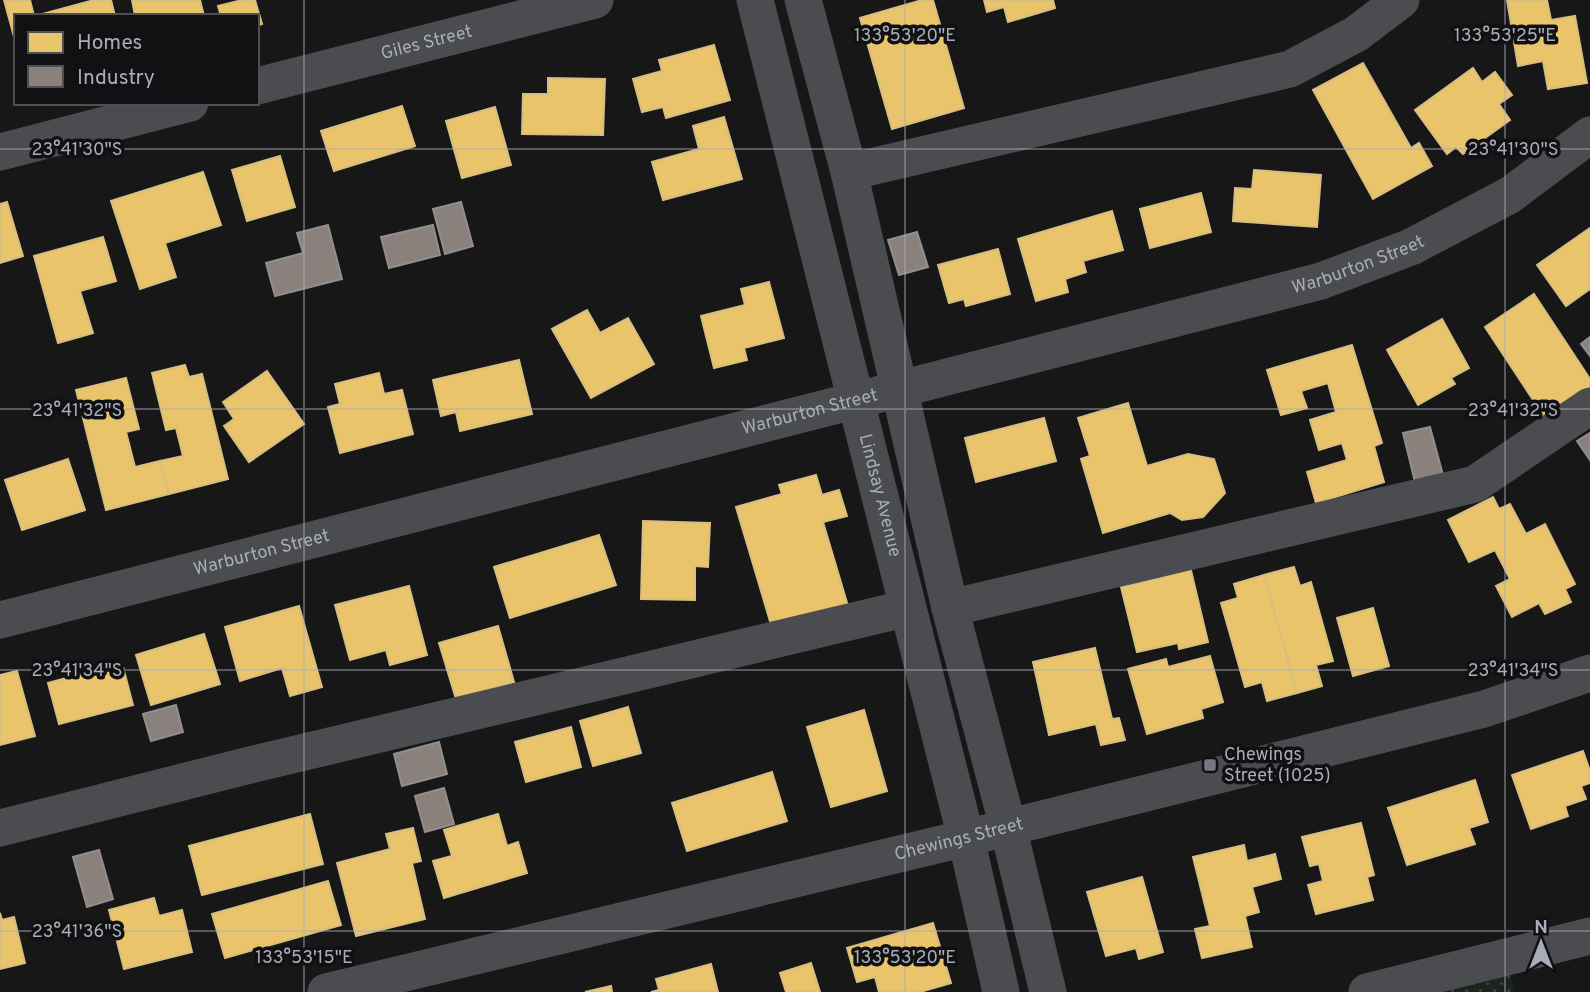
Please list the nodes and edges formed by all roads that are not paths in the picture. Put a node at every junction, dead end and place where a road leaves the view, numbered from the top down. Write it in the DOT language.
graph roads {
  1 [pos="595,0"];
  2 [pos="755,0"];
  3 [pos="803,0"];
  4 [pos="1401,0"];
  5 [pos="259,85"];
  6 [pos="182,105"];
  7 [pos="1590,135"];
  8 [pos="0,152"];
  9 [pos="849,172"];
  10 [pos="900,387"];
  11 [pos="855,399"];
  12 [pos="1590,406"];
  13 [pos="908,608"];
  14 [pos="950,608"];
  15 [pos="0,620"];
  16 [pos="1590,673"];
  17 [pos="1008,827"];
  18 [pos="0,828"];
  19 [pos="966,838"];
  20 [pos="1590,936"];
  21 [pos="326,992"];
  22 [pos="1001,992"];
  23 [pos="1048,992"];
  24 [pos="1367,992"];
  1 -- 5 [label="street, Giles Street"];
  2 -- 11 [label="street, Lindsay Avenue"];
  3 -- 9 [label="street"];
  4 -- 9 [label="street"];
  6 -- 8 [label="street"];
  7 -- 10 [label="street, Warburton Street"];
  9 -- 10 [label="street"];
  10 -- 11 [label="street, Warburton Street"];
  10 -- 14 [label="street"];
  11 -- 13 [label="street, Lindsay Avenue"];
  11 -- 15 [label="street, Warburton Street"];
  12 -- 14 [label="street"];
  13 -- 18 [label="street"];
  13 -- 19 [label="street, Lindsay Avenue"];
  14 -- 17 [label="street"];
  16 -- 17 [label="street, Chewings Street"];
  17 -- 19 [label="street, Chewings Street"];
  17 -- 23 [label="street"];
  19 -- 21 [label="street, Chewings Street"];
  19 -- 22 [label="street, Lindsay Avenue"];
  20 -- 24 [label="street"];
}
